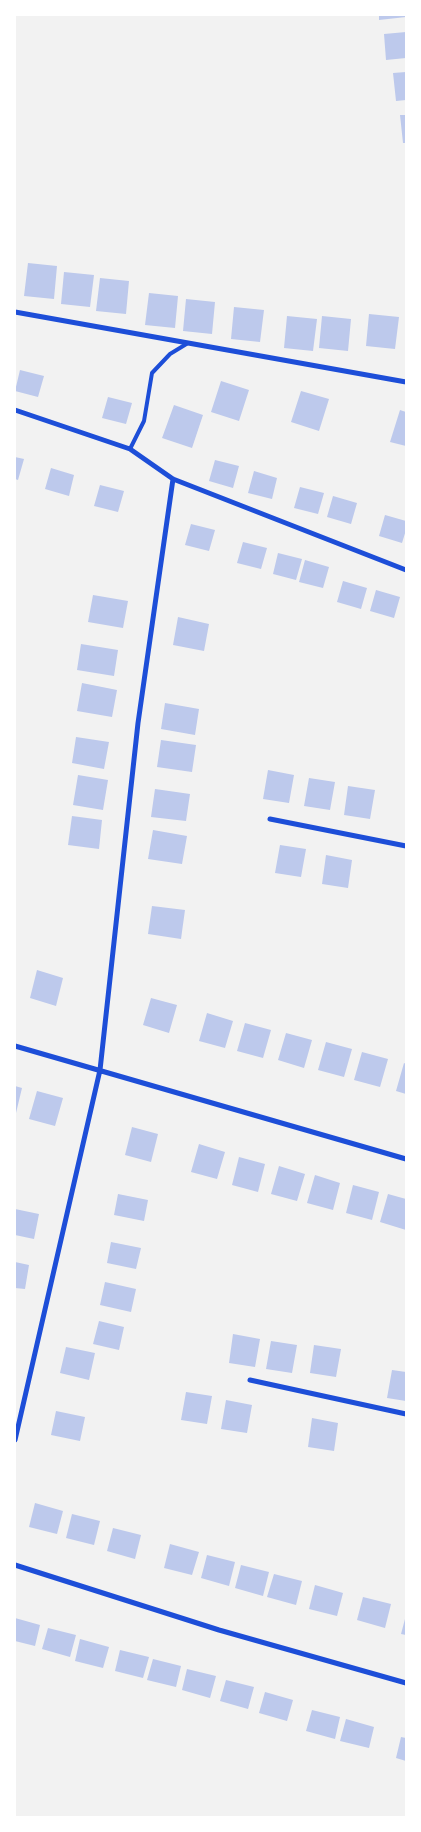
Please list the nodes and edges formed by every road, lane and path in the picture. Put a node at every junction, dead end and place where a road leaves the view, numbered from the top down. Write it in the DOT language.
graph roads {
  1 [pos="15,312"];
  2 [pos="188,343"];
  3 [pos="406,382"];
  4 [pos="15,410"];
  5 [pos="130,449"];
  6 [pos="173,479"];
  7 [pos="406,570"];
  8 [pos="270,819"];
  9 [pos="406,846"];
  10 [pos="15,1046"];
  11 [pos="100,1070"];
  12 [pos="406,1159"];
  13 [pos="250,1380"];
  14 [pos="406,1414"];
  15 [pos="15,1440"];
  16 [pos="15,1565"];
  17 [pos="406,1683"];
  1 -- 2 [label="street"];
  2 -- 3 [label="street"];
  2 -- 5 [label="lane"];
  4 -- 5 [label="street"];
  5 -- 6 [label="street"];
  6 -- 7 [label="street"];
  6 -- 11 [label="street"];
  8 -- 9 [label="street"];
  10 -- 11 [label="street"];
  11 -- 12 [label="street"];
  11 -- 15 [label="street"];
  13 -- 14 [label="street"];
  16 -- 17 [label="street"];
}
